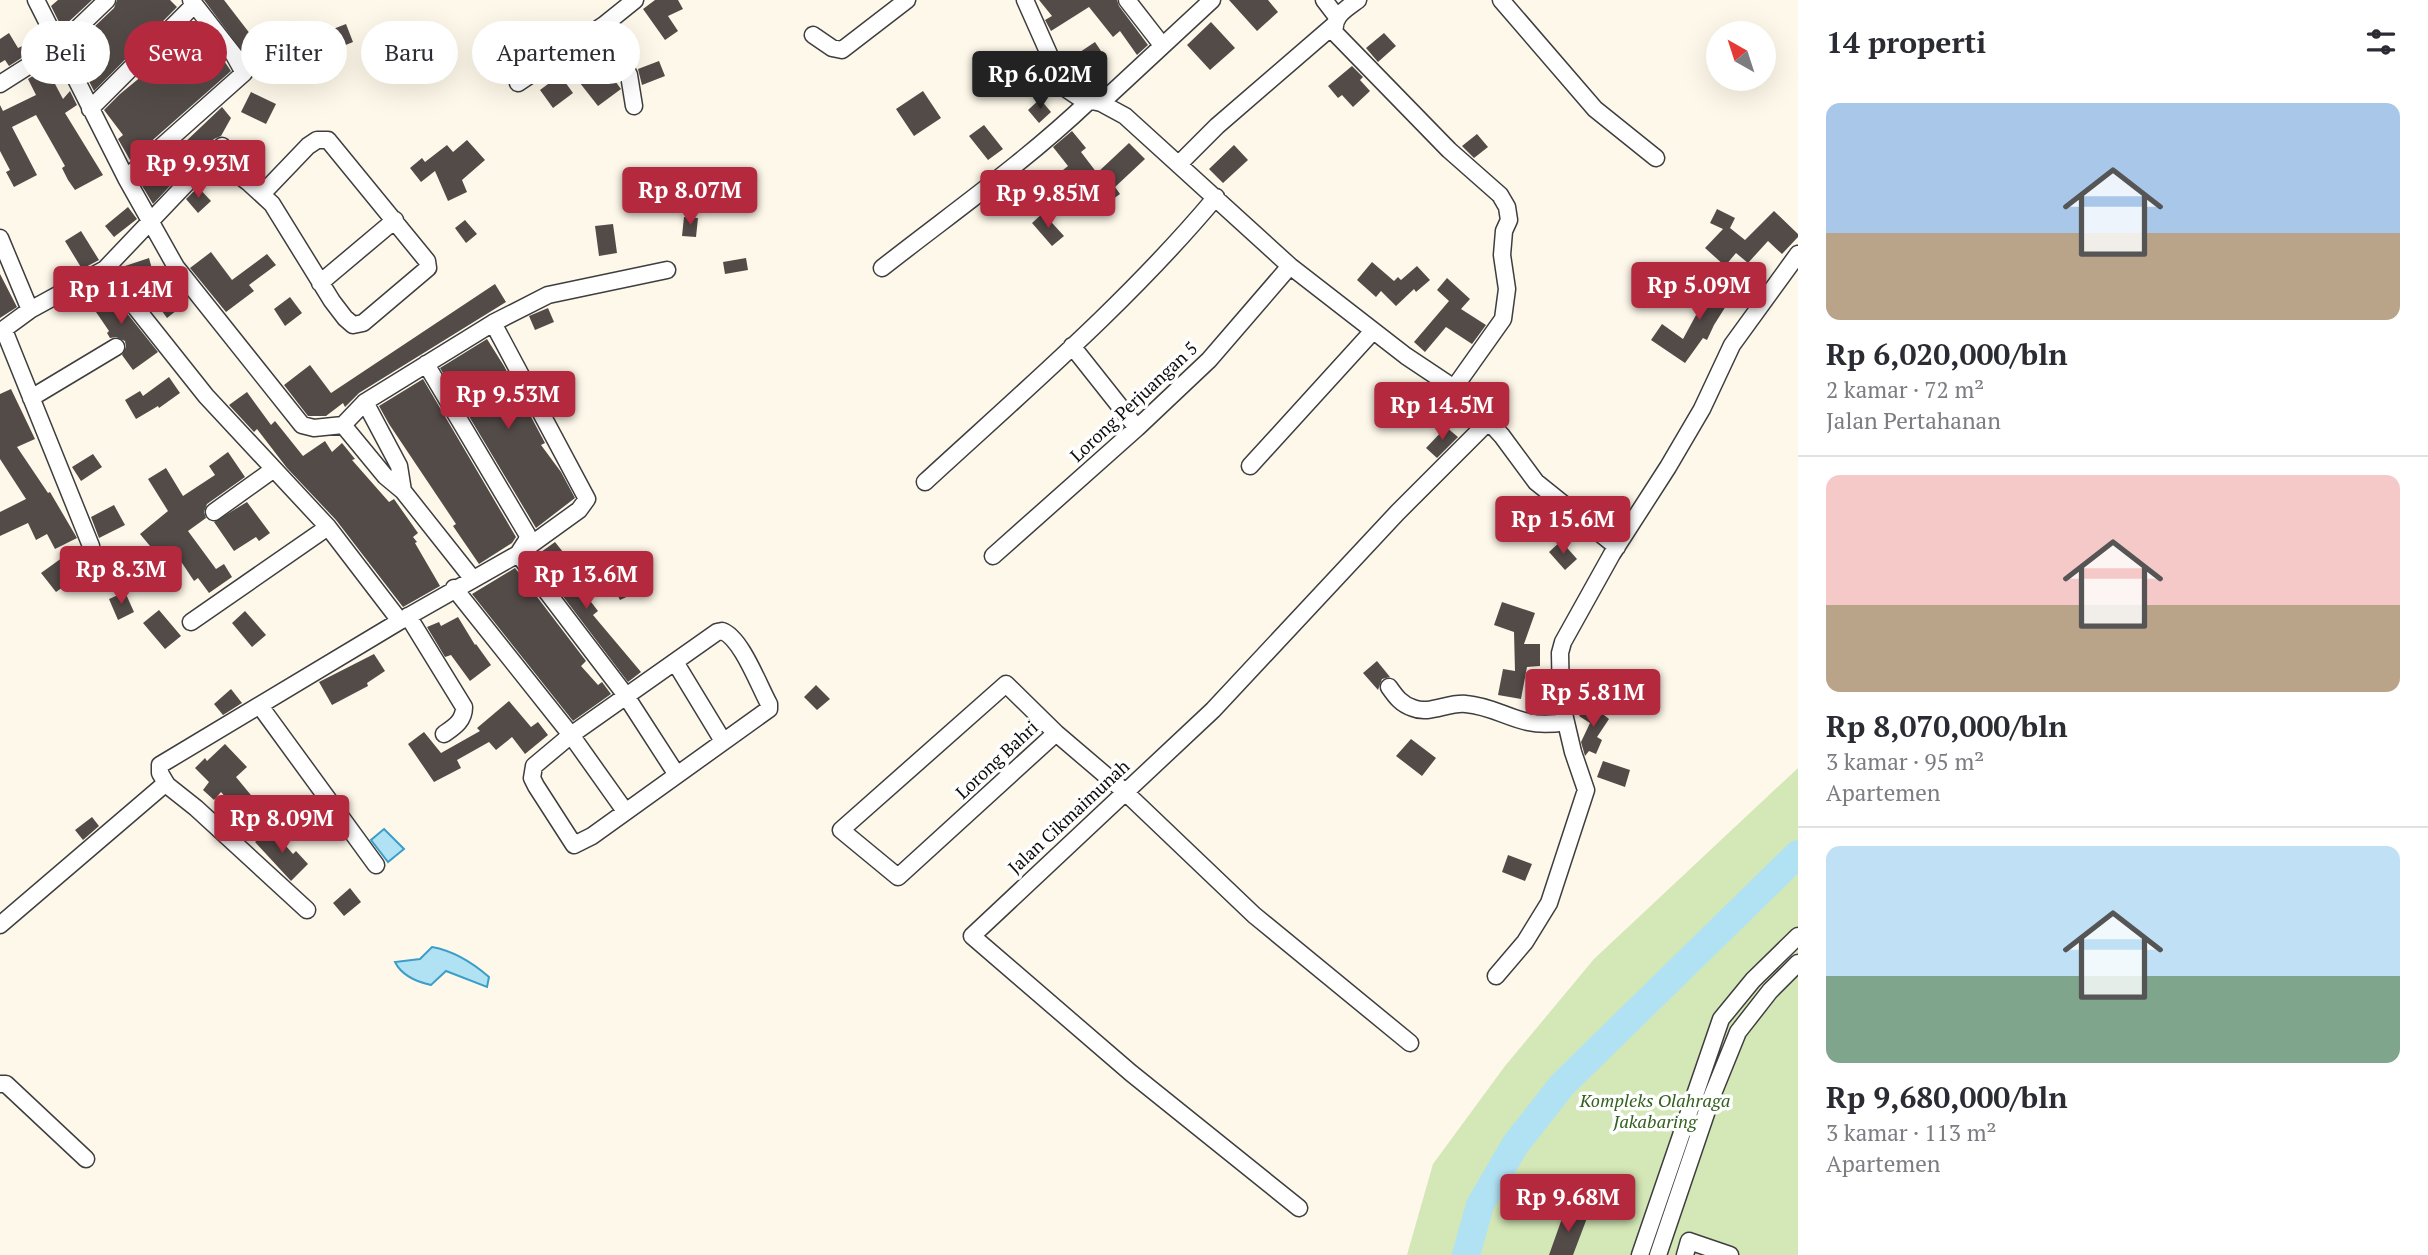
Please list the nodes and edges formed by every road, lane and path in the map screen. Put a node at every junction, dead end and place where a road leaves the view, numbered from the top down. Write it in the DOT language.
graph roads {
  1 [pos="36,0"];
  2 [pos="107,0"];
  3 [pos="635,0"];
  4 [pos="907,0"];
  5 [pos="1025,0"];
  6 [pos="1127,0"];
  7 [pos="1212,0"];
  8 [pos="1324,0"];
  9 [pos="1358,0"];
  10 [pos="1501,0"];
  11 [pos="193,2"];
  12 [pos="46,21"];
  13 [pos="85,21"];
  14 [pos="609,21"];
  15 [pos="1336,21"];
  16 [pos="813,35"];
  17 [pos="1162,45"];
  18 [pos="21,71"];
  19 [pos="0,84"];
  20 [pos="77,84"];
  21 [pos="630,84"];
  22 [pos="1095,102"];
  23 [pos="634,106"];
  24 [pos="90,109"];
  25 [pos="1656,158"];
  26 [pos="1179,164"];
  27 [pos="126,178"];
  28 [pos="262,194"];
  29 [pos="1216,197"];
  30 [pos="395,220"];
  31 [pos="150,224"];
  32 [pos="0,238"];
  33 [pos="1798,254"];
  34 [pos="1290,266"];
  35 [pos="882,268"];
  36 [pos="105,269"];
  37 [pos="667,270"];
  38 [pos="320,283"];
  39 [pos="30,310"];
  40 [pos="493,323"];
  41 [pos="2,331"];
  42 [pos="1373,331"];
  43 [pos="1072,346"];
  44 [pos="116,347"];
  45 [pos="426,364"];
  46 [pos="1454,388"];
  47 [pos="31,398"];
  48 [pos="365,402"];
  49 [pos="1489,421"];
  50 [pos="343,425"];
  51 [pos="1137,428"];
  52 [pos="1250,466"];
  53 [pos="274,469"];
  54 [pos="925,482"];
  55 [pos="403,491"];
  56 [pos="214,512"];
  57 [pos="328,527"];
  58 [pos="91,546"];
  59 [pos="1617,547"];
  60 [pos="518,554"];
  61 [pos="993,556"];
  62 [pos="472,578"];
  63 [pos="454,588"];
  64 [pos="404,618"];
  65 [pos="191,622"];
  66 [pos="675,662"];
  67 [pos="1389,687"];
  68 [pos="627,696"];
  69 [pos="260,706"];
  70 [pos="1566,722"];
  71 [pos="1056,733"];
  72 [pos="444,734"];
  73 [pos="571,735"];
  74 [pos="723,741"];
  75 [pos="677,775"];
  76 [pos="166,783"];
  77 [pos="1124,790"];
  78 [pos="625,811"];
  79 [pos="376,865"];
  80 [pos="306,910"];
  81 [pos="0,925"];
  82 [pos="1798,936"];
  83 [pos="1798,963"];
  84 [pos="1496,976"];
  85 [pos="1410,1043"];
  86 [pos="0,1084"];
  87 [pos="86,1158"];
  88 [pos="1299,1208"];
  89 [pos="1640,1255"];
  90 [pos="1658,1255"];
  91 [pos="1685,1255"];
  92 [pos="1730,1255"];
  1 -- 12 [label="street"];
  2 -- 13 [label="street"];
  3 -- 14 [label="street"];
  4 -- 16 [label="street"];
  5 -- 22 [label="street"];
  6 -- 17 [label="street"];
  7 -- 17 [label="street"];
  8 -- 15 [label="street"];
  9 -- 15 [label="street"];
  10 -- 25 [label="street"];
  11 -- 24 [label="street"];
  11 -- 27 [label="street"];
  15 -- 26 [label="street"];
  15 -- 46 [label="street"];
  17 -- 22 [label="street"];
  18 -- 19 [label="street"];
  20 -- 24 [label="street"];
  21 -- 23 [label="street"];
  22 -- 26 [label="street"];
  22 -- 35 [label="street"];
  24 -- 27 [label="street"];
  26 -- 29 [label="street"];
  27 -- 31 [label="street"];
  28 -- 30 [label="street"];
  28 -- 31 [label="street"];
  28 -- 38 [label="street"];
  29 -- 34 [label="street"];
  29 -- 43 [label="street"];
  30 -- 38 [label="street"];
  30 -- 38 [label="street"];
  31 -- 36 [label="street"];
  31 -- 50 [label="street"];
  32 -- 39 [label="street"];
  33 -- 59 [label="street"];
  34 -- 42 [label="street"];
  34 -- 51 [label="street, Lorong Perjuangan 5"];
  36 -- 39 [label="street"];
  36 -- 53 [label="street"];
  37 -- 40 [label="street"];
  39 -- 41 [label="street"];
  40 -- 45 [label="street"];
  40 -- 60 [label="street"];
  41 -- 47 [label="street"];
  42 -- 46 [label="street"];
  42 -- 52 [label="street"];
  43 -- 51 [label="street"];
  43 -- 54 [label="street"];
  44 -- 47 [label="street"];
  45 -- 48 [label="street"];
  45 -- 60 [label="street"];
  46 -- 49 [label="street"];
  47 -- 58 [label="street"];
  48 -- 50 [label="street"];
  48 -- 55 [label="street"];
  49 -- 59 [label="street"];
  49 -- 77 [label="street, Jalan Cikmaimunah"];
  50 -- 55 [label="street"];
  51 -- 61 [label="street, Lorong Perjuangan 5"];
  53 -- 56 [label="street"];
  53 -- 57 [label="street"];
  55 -- 62 [label="street"];
  57 -- 64 [label="street"];
  57 -- 65 [label="street"];
  59 -- 70 [label="street"];
  60 -- 62 [label="street"];
  60 -- 68 [label="street"];
  62 -- 63 [label="street"];
  63 -- 64 [label="street"];
  63 -- 73 [label="street"];
  64 -- 69 [label="street"];
  64 -- 72 [label="street"];
  66 -- 68 [label="street"];
  66 -- 74 [label="street"];
  66 -- 74 [label="street"];
  67 -- 70 [label="street"];
  68 -- 73 [label="street"];
  68 -- 75 [label="street"];
  69 -- 76 [label="street"];
  69 -- 79 [label="street"];
  70 -- 84 [label="street"];
  71 -- 71 [label="street, Lorong Bahri"];
  71 -- 77 [label="street"];
  73 -- 78 [label="street"];
  73 -- 78 [label="street"];
  74 -- 75 [label="street"];
  75 -- 78 [label="street"];
  76 -- 80 [label="street"];
  76 -- 81 [label="street"];
  77 -- 85 [label="street"];
  77 -- 88 [label="street, Jalan Cikmaimunah"];
  82 -- 89 [label="street"];
  83 -- 90 [label="street"];
  86 -- 87 [label="street"];
  91 -- 92 [label="street"];
}
